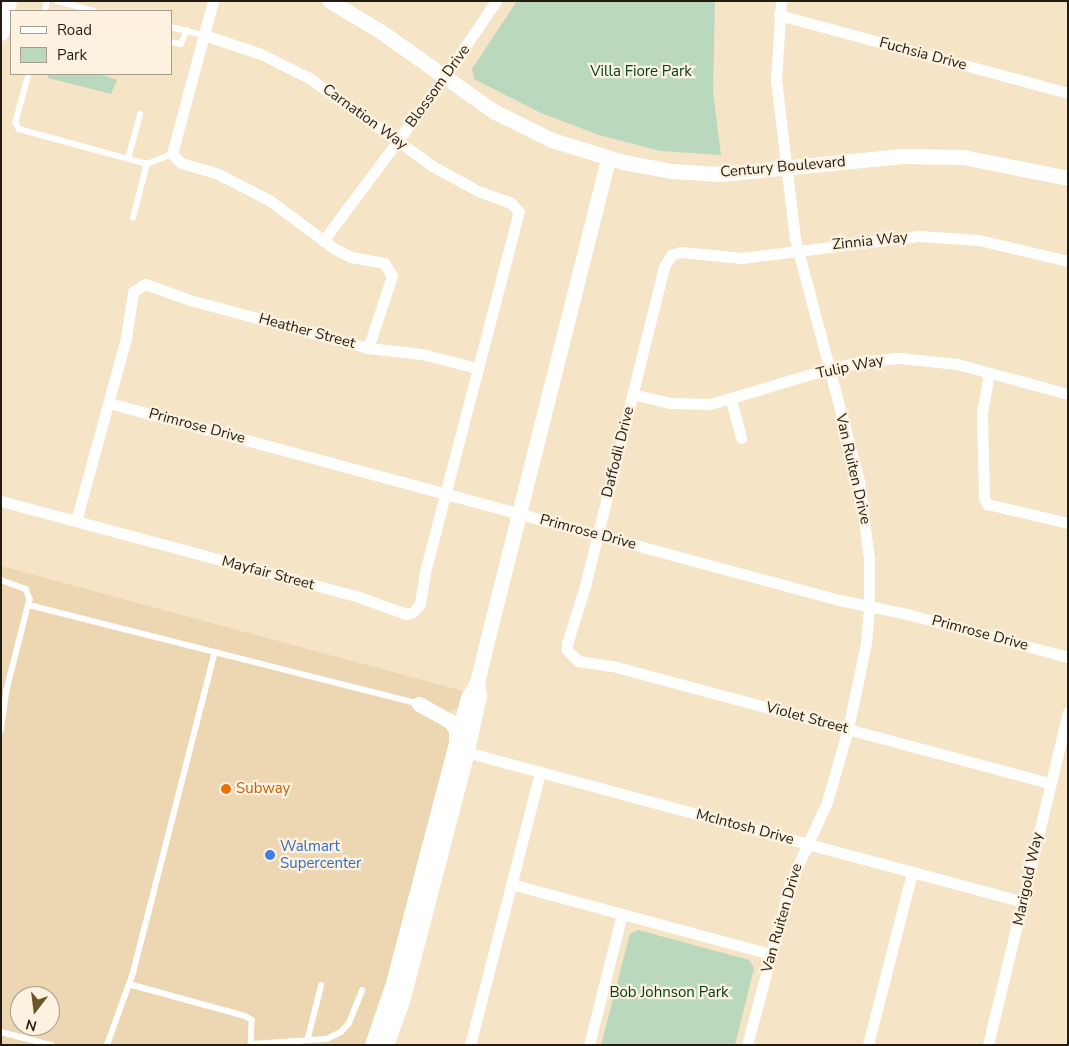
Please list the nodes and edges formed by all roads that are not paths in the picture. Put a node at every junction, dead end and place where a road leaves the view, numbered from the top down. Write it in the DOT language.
graph roads {
  1 [pos="10,1"];
  2 [pos="57,1"];
  3 [pos="213,1"];
  4 [pos="330,1"];
  5 [pos="496,1"];
  6 [pos="781,1"];
  7 [pos="90,10"];
  8 [pos="779,15"];
  9 [pos="172,27"];
  10 [pos="187,30"];
  11 [pos="1,33"];
  12 [pos="204,35"];
  13 [pos="172,42"];
  14 [pos="29,75"];
  15 [pos="444,79"];
  16 [pos="1068,93"];
  17 [pos="140,115"];
  18 [pos="398,142"];
  19 [pos="172,154"];
  20 [pos="608,158"];
  21 [pos="128,159"];
  22 [pos="147,164"];
  23 [pos="786,170"];
  24 [pos="1068,178"];
  25 [pos="133,218"];
  26 [pos="323,241"];
  27 [pos="797,250"];
  28 [pos="671,255"];
  29 [pos="1068,260"];
  30 [pos="368,348"];
  31 [pos="477,368"];
  32 [pos="828,369"];
  33 [pos="989,373"];
  34 [pos="632,394"];
  35 [pos="1068,394"];
  36 [pos="731,400"];
  37 [pos="108,402"];
  38 [pos="741,438"];
  39 [pos="445,494"];
  40 [pos="1,501"];
  41 [pos="519,514"];
  42 [pos="76,522"];
  43 [pos="1068,523"];
  44 [pos="597,535"];
  45 [pos="1,580"];
  46 [pos="29,605"];
  47 [pos="869,606"];
  48 [pos="567,650"];
  49 [pos="215,652"];
  50 [pos="1068,657"];
  51 [pos="477,683"];
  52 [pos="468,698"];
  53 [pos="418,704"];
  54 [pos="1068,713"];
  55 [pos="848,729"];
  56 [pos="1,730"];
  57 [pos="461,749"];
  58 [pos="540,772"];
  59 [pos="1049,783"];
  60 [pos="807,844"];
  61 [pos="912,872"];
  62 [pos="511,884"];
  63 [pos="1024,902"];
  64 [pos="622,914"];
  65 [pos="771,954"];
  66 [pos="129,984"];
  67 [pos="321,986"];
  68 [pos="362,990"];
  69 [pos="1,1032"];
  70 [pos="308,1038"];
  71 [pos="40,1043"];
  72 [pos="51,1045"];
  73 [pos="107,1045"];
  74 [pos="251,1045"];
  75 [pos="372,1045"];
  76 [pos="386,1045"];
  77 [pos="470,1045"];
  78 [pos="589,1045"];
  79 [pos="747,1045"];
  80 [pos="868,1045"];
  81 [pos="988,1045"];
  1 -- 11 [label="street"];
  2 -- 7 [label="lane"];
  3 -- 12 [label="street"];
  4 -- 15 [label="street, Century Boulevard"];
  5 -- 15 [label="street, Blossom Drive"];
  6 -- 8 [label="street, Van Ruiten Drive"];
  8 -- 16 [label="street, Fuchsia Drive"];
  8 -- 23 [label="street, Van Ruiten Drive"];
  9 -- 10 [label="lane"];
  10 -- 12 [label="lane"];
  10 -- 13 [label="lane"];
  12 -- 18 [label="street, Carnation Way"];
  12 -- 19 [label="street"];
  14 -- 21 [label="lane"];
  15 -- 18 [label="street, Blossom Drive"];
  15 -- 20 [label="street, Century Boulevard"];
  17 -- 21 [label="lane"];
  18 -- 26 [label="street, Blossom Drive"];
  18 -- 31 [label="street, Carnation Way"];
  19 -- 22 [label="lane"];
  19 -- 26 [label="street"];
  20 -- 23 [label="street, Century Boulevard"];
  20 -- 41 [label="street"];
  21 -- 22 [label="lane"];
  22 -- 25 [label="lane"];
  23 -- 24 [label="street, Century Boulevard"];
  23 -- 27 [label="street, Van Ruiten Drive"];
  26 -- 30 [label="street"];
  27 -- 28 [label="street, Zinnia Way"];
  27 -- 29 [label="street, Zinnia Way"];
  27 -- 32 [label="street, Van Ruiten Drive"];
  28 -- 34 [label="street, Daffodil Drive"];
  30 -- 31 [label="street, Heather Street"];
  30 -- 37 [label="street, Heather Street"];
  31 -- 39 [label="street"];
  32 -- 33 [label="street, Tulip Way"];
  32 -- 36 [label="street, Tulip Way"];
  32 -- 47 [label="street, Van Ruiten Drive"];
  33 -- 35 [label="street, Tulip Way"];
  33 -- 43 [label="street"];
  34 -- 36 [label="street, Tulip Way"];
  34 -- 44 [label="street, Daffodil Drive"];
  36 -- 38 [label="street"];
  37 -- 39 [label="street, Primrose Drive"];
  37 -- 42 [label="street"];
  39 -- 41 [label="street, Primrose Drive"];
  39 -- 42 [label="street, Mayfair Street"];
  40 -- 42 [label="street, Mayfair Street"];
  41 -- 44 [label="street, Primrose Drive"];
  41 -- 51 [label="street"];
  44 -- 47 [label="street, Primrose Drive"];
  44 -- 48 [label="street, Daffodil Drive"];
  45 -- 46 [label="lane"];
  46 -- 49 [label="lane"];
  46 -- 56 [label="lane"];
  47 -- 50 [label="street, Primrose Drive"];
  47 -- 55 [label="street, Van Ruiten Drive"];
  48 -- 55 [label="street, Violet Street"];
  49 -- 53 [label="lane"];
  49 -- 66 [label="lane"];
  51 -- 52 [label="street"];
  51 -- 57 [label="street"];
  52 -- 53 [label="street"];
  52 -- 57 [label="street"];
  53 -- 57 [label="street"];
  54 -- 59 [label="street, Marigold Way"];
  55 -- 59 [label="street, Violet Street"];
  55 -- 60 [label="street, Van Ruiten Drive"];
  57 -- 58 [label="street, McIntosh Drive"];
  57 -- 75 [label="street"];
  57 -- 76 [label="street"];
  58 -- 60 [label="street, McIntosh Drive"];
  58 -- 62 [label="street"];
  59 -- 63 [label="street, Marigold Way"];
  60 -- 61 [label="street, McIntosh Drive"];
  60 -- 65 [label="street, Van Ruiten Drive"];
  61 -- 63 [label="street, McIntosh Drive"];
  61 -- 80 [label="street"];
  62 -- 64 [label="street"];
  62 -- 77 [label="street"];
  63 -- 81 [label="street, Marigold Way"];
  64 -- 65 [label="street"];
  64 -- 78 [label="street"];
  65 -- 79 [label="street, Van Ruiten Drive"];
  66 -- 73 [label="lane"];
  66 -- 74 [label="lane"];
  67 -- 70 [label="lane"];
  68 -- 70 [label="lane"];
  69 -- 71 [label="lane"];
  70 -- 74 [label="lane"];
  71 -- 72 [label="lane"];
}
